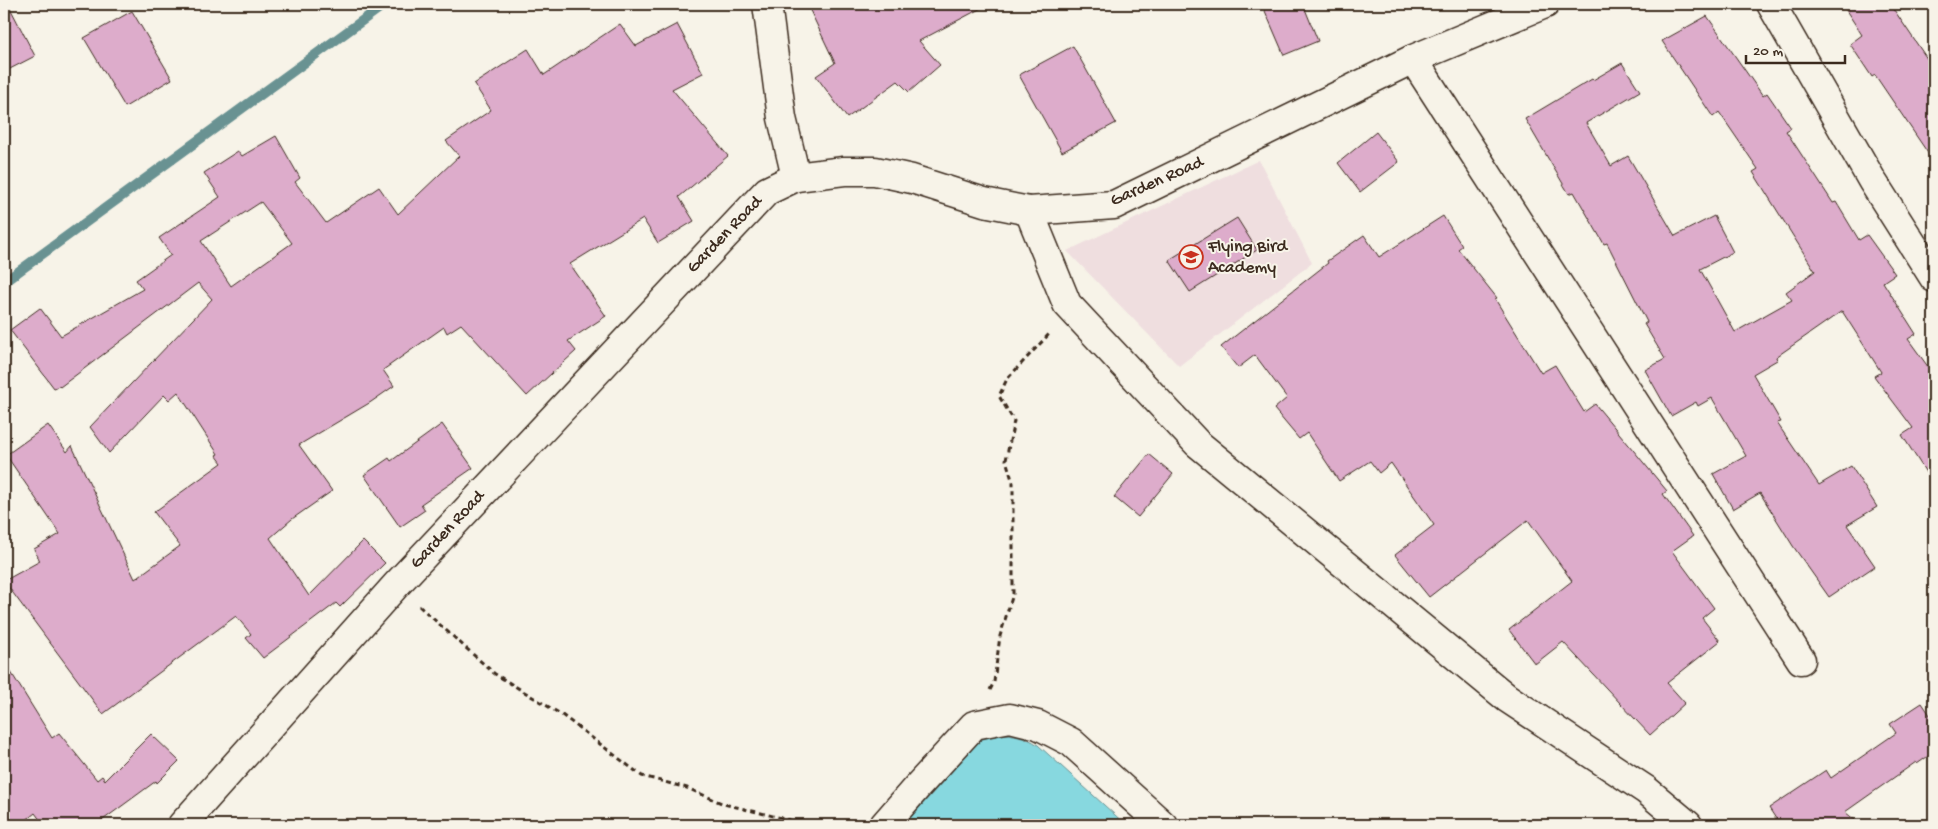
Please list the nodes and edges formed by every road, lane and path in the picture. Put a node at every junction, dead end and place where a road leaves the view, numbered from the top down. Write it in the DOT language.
graph roads {
  1 [pos="767,4"];
  2 [pos="1545,4"];
  3 [pos="1771,4"];
  4 [pos="1413,59"];
  5 [pos="796,177"];
  6 [pos="1030,211"];
  7 [pos="1934,278"];
  8 [pos="1072,310"];
  9 [pos="397,584"];
  10 [pos="1801,660"];
  11 [pos="974,725"];
  12 [pos="182,825"];
  13 [pos="810,825"];
  14 [pos="884,825"];
  15 [pos="1163,825"];
  16 [pos="1688,825"];
  1 -- 5 [label="street"];
  2 -- 4 [label="street, Garden Road"];
  3 -- 7 [label="street"];
  4 -- 6 [label="street, Garden Road"];
  4 -- 10 [label="street"];
  5 -- 6 [label="street, Garden Road"];
  5 -- 9 [label="street, Garden Road"];
  6 -- 8 [label="street"];
  8 -- 11 [label="path"];
  8 -- 16 [label="street"];
  9 -- 12 [label="street, Garden Road"];
  9 -- 13 [label="path"];
  11 -- 14 [label="street"];
  11 -- 15 [label="street"];
}
